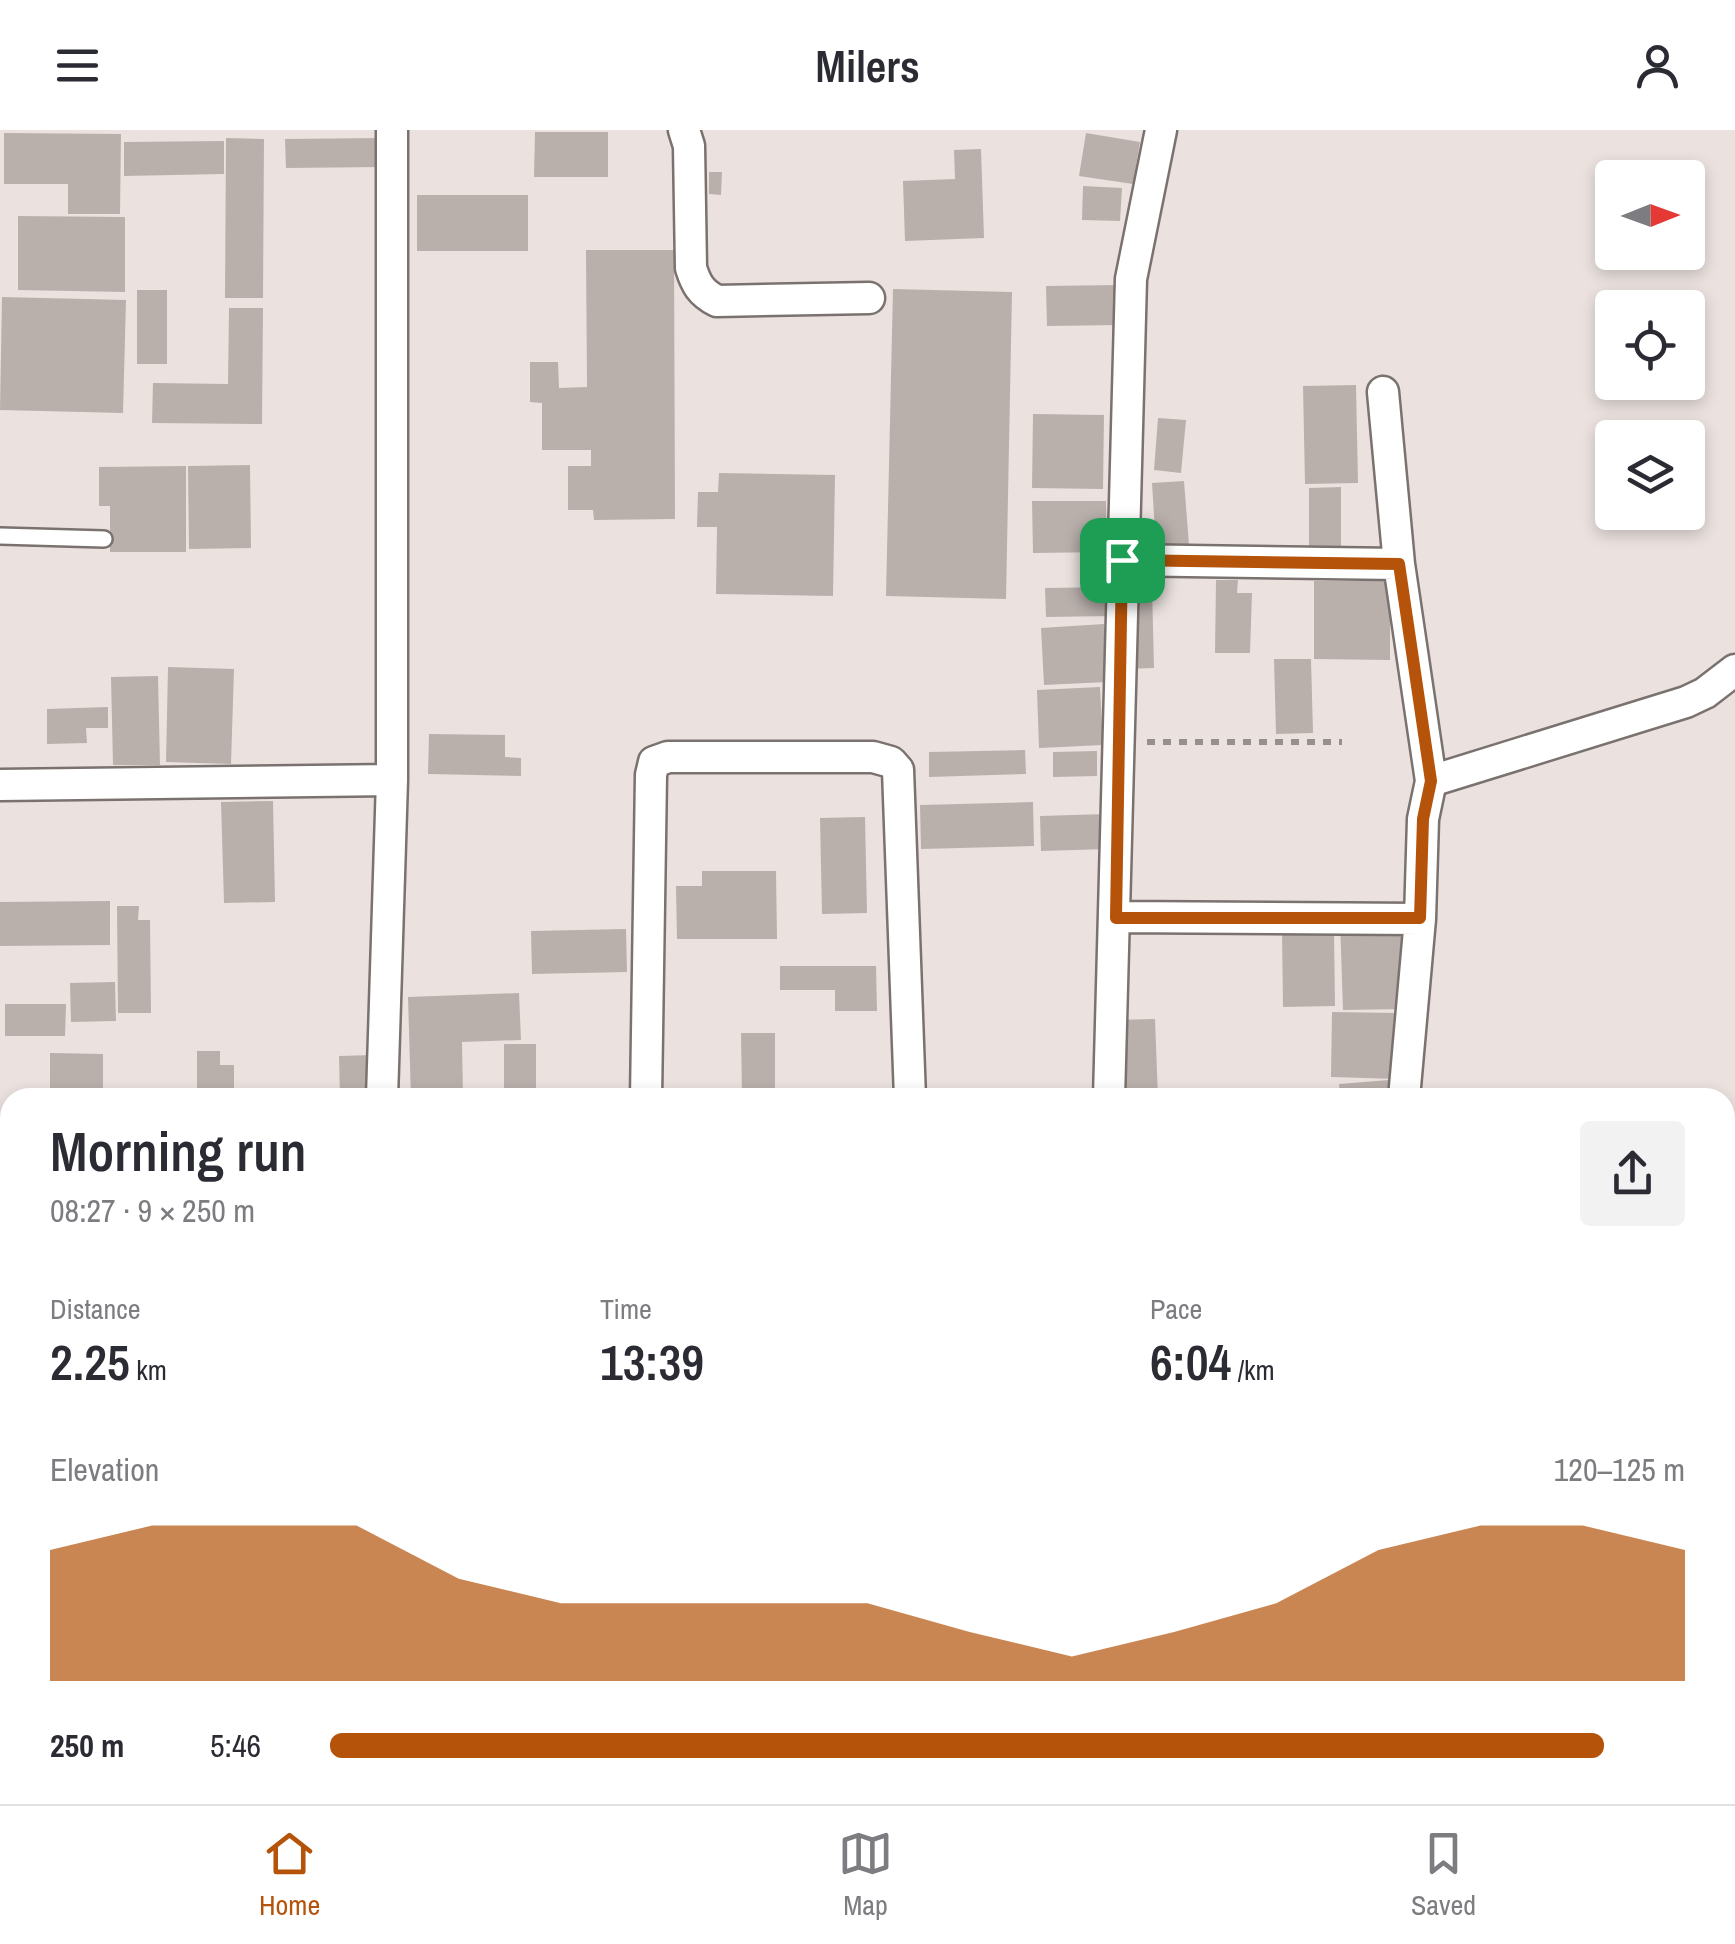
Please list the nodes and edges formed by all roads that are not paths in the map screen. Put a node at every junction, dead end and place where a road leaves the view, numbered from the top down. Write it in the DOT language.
graph roads {
  1 [pos="392,130"];
  2 [pos="684,130"];
  3 [pos="1161,130"];
  4 [pos="869,298"];
  5 [pos="1383,392"];
  6 [pos="0,536"];
  7 [pos="104,538"];
  8 [pos="1122,560"];
  9 [pos="1399,564"];
  10 [pos="1735,670"];
  11 [pos="392,780"];
  12 [pos="1431,781"];
  13 [pos="0,785"];
  14 [pos="1116,918"];
  15 [pos="1420,918"];
  16 [pos="382,1088"];
  17 [pos="646,1088"];
  18 [pos="910,1088"];
  19 [pos="1109,1088"];
  20 [pos="1405,1088"];
  1 -- 11 [label="street"];
  2 -- 4 [label="street"];
  3 -- 8 [label="street"];
  5 -- 9 [label="street"];
  6 -- 7 [label="lane"];
  8 -- 9 [label="street"];
  8 -- 14 [label="street"];
  9 -- 12 [label="street"];
  10 -- 12 [label="street"];
  11 -- 13 [label="street"];
  11 -- 16 [label="street"];
  12 -- 15 [label="street"];
  14 -- 15 [label="street"];
  14 -- 19 [label="street"];
  15 -- 20 [label="street"];
  17 -- 18 [label="street"];
}
